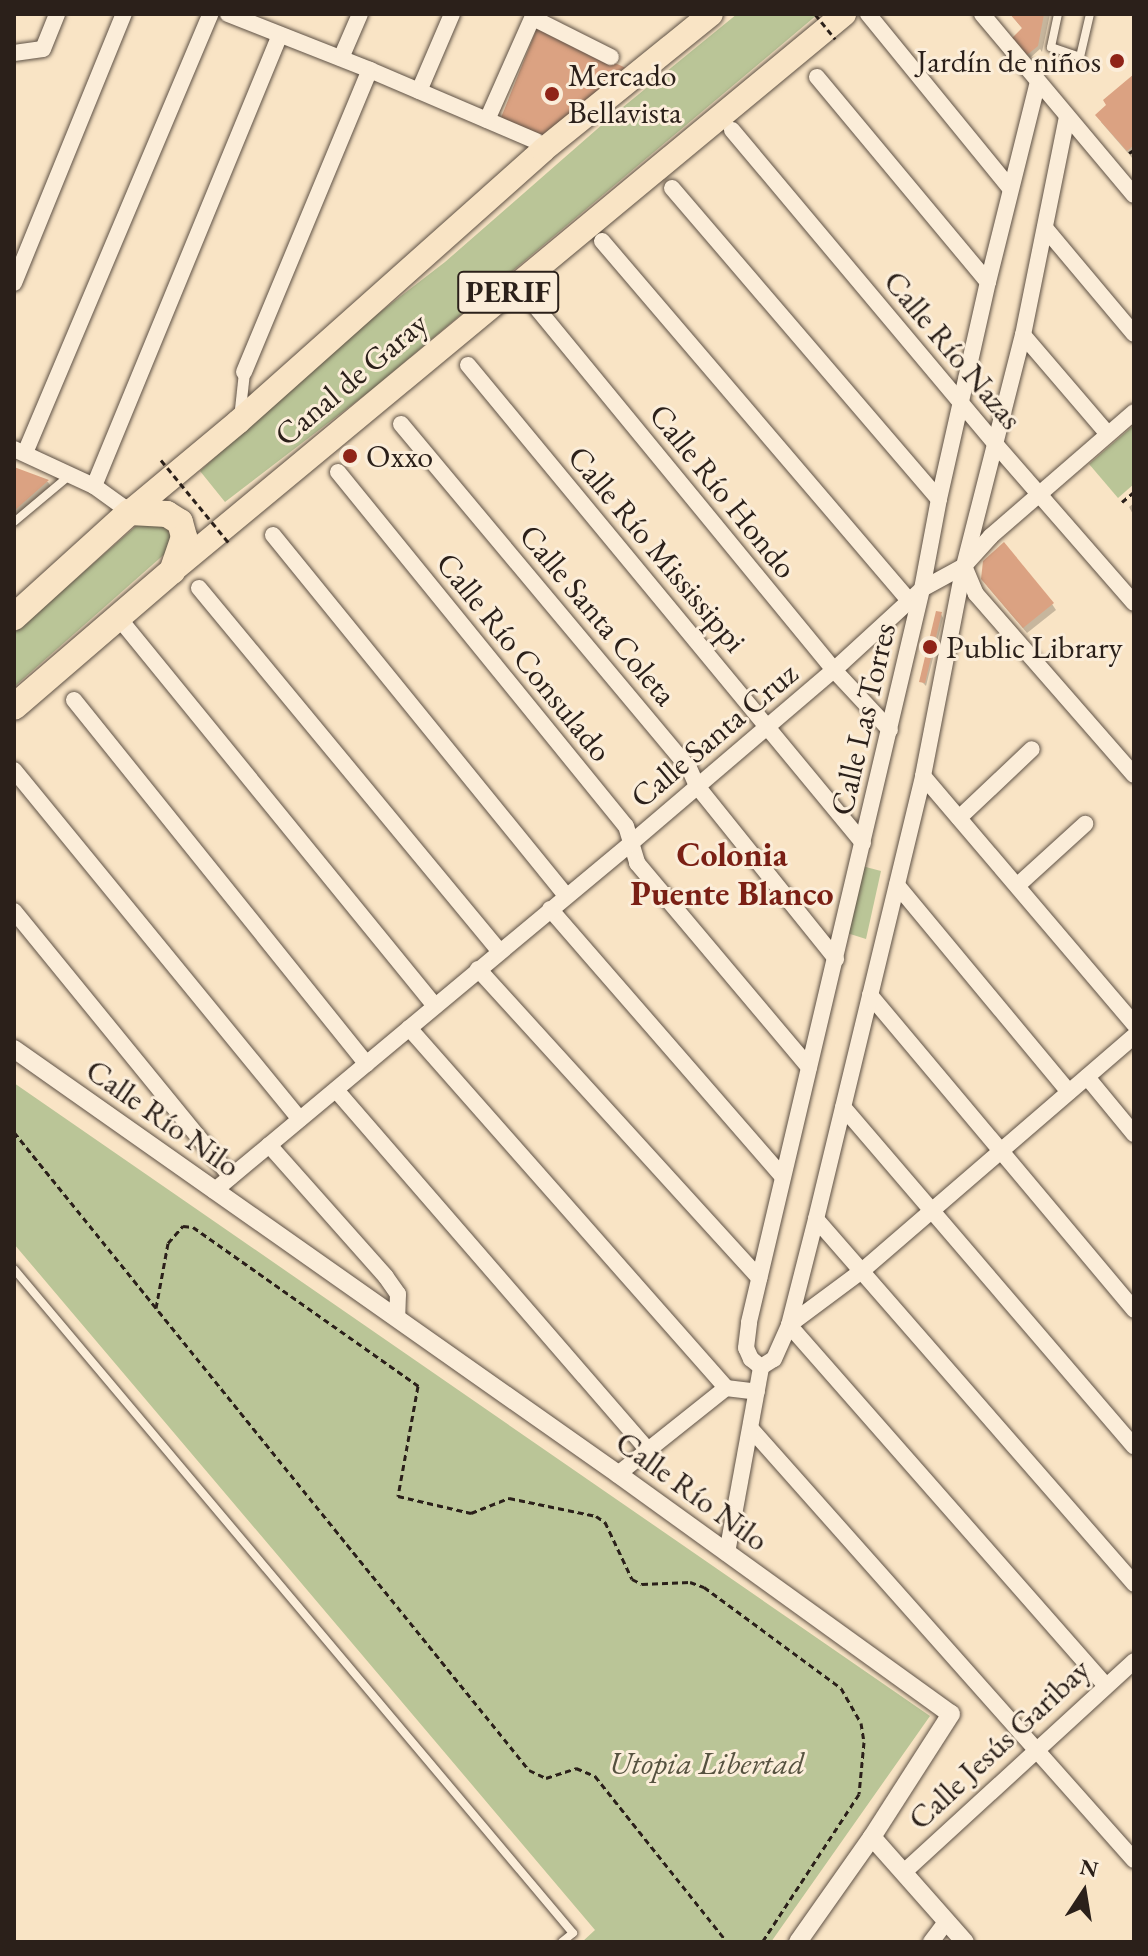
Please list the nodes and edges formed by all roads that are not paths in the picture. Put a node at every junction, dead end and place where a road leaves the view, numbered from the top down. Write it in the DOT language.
graph roads {
  1 [pos="57,14"];
  2 [pos="124,14"];
  3 [pos="210,14"];
  4 [pos="228,14"];
  5 [pos="360,14"];
  6 [pos="452,14"];
  7 [pos="844,14"];
  8 [pos="868,14"];
  9 [pos="982,14"];
  10 [pos="1058,14"];
  11 [pos="1090,14"];
  12 [pos="534,16"];
  13 [pos="702,16"];
  14 [pos="280,35"];
  15 [pos="14,53"];
  16 [pos="611,57"];
  17 [pos="341,58"];
  18 [pos="370,70"];
  19 [pos="817,77"];
  20 [pos="1038,82"];
  21 [pos="419,91"];
  22 [pos="1067,116"];
  23 [pos="487,120"];
  24 [pos="732,130"];
  25 [pos="539,146"];
  26 [pos="672,188"];
  27 [pos="1010,188"];
  28 [pos="1134,195"];
  29 [pos="1045,228"];
  30 [pos="602,241"];
  31 [pos="988,282"];
  32 [pos="14,283"];
  33 [pos="517,284"];
  34 [pos="1134,334"];
  35 [pos="1023,335"];
  36 [pos="468,365"];
  37 [pos="244,372"];
  38 [pos="960,403"];
  39 [pos="1134,412"];
  40 [pos="238,422"];
  41 [pos="401,424"];
  42 [pos="1108,434"];
  43 [pos="997,446"];
  44 [pos="19,451"];
  45 [pos="338,472"];
  46 [pos="70,475"];
  47 [pos="94,486"];
  48 [pos="1039,494"];
  49 [pos="939,499"];
  50 [pos="130,512"];
  51 [pos="14,522"];
  52 [pos="273,535"];
  53 [pos="964,566"];
  54 [pos="172,571"];
  55 [pos="199,588"];
  56 [pos="916,595"];
  57 [pos="1134,603"];
  58 [pos="14,617"];
  59 [pos="118,617"];
  60 [pos="834,670"];
  61 [pos="74,700"];
  62 [pos="14,707"];
  63 [pos="767,726"];
  64 [pos="890,730"];
  65 [pos="1032,749"];
  66 [pos="14,770"];
  67 [pos="1134,775"];
  68 [pos="923,776"];
  69 [pos="697,786"];
  70 [pos="959,818"];
  71 [pos="1085,824"];
  72 [pos="863,843"];
  73 [pos="630,844"];
  74 [pos="897,885"];
  75 [pos="1018,885"];
  76 [pos="566,896"];
  77 [pos="550,909"];
  78 [pos="14,911"];
  79 [pos="499,951"];
  80 [pos="836,959"];
  81 [pos="478,969"];
  82 [pos="870,995"];
  83 [pos="435,1006"];
  84 [pos="1134,1024"];
  85 [pos="409,1028"];
  86 [pos="1134,1036"];
  87 [pos="14,1049"];
  88 [pos="367,1064"];
  89 [pos="809,1067"];
  90 [pos="1087,1077"];
  91 [pos="336,1090"];
  92 [pos="1069,1092"];
  93 [pos="843,1107"];
  94 [pos="300,1119"];
  95 [pos="1134,1134"];
  96 [pos="269,1145"];
  97 [pos="1001,1150"];
  98 [pos="782,1176"];
  99 [pos="231,1177"];
  100 [pos="214,1191"];
  101 [pos="934,1209"];
  102 [pos="816,1219"];
  103 [pos="14,1269"];
  104 [pos="863,1270"];
  105 [pos="759,1278"];
  106 [pos="1134,1310"];
  107 [pos="397,1318"];
  108 [pos="789,1325"];
  109 [pos="761,1367"];
  110 [pos="726,1388"];
  111 [pos="757,1392"];
  112 [pos="752,1430"];
  113 [pos="1134,1446"];
  114 [pos="647,1449"];
  115 [pos="618,1474"];
  116 [pos="727,1553"];
  117 [pos="1134,1584"];
  118 [pos="1131,1669"];
  119 [pos="1106,1686"];
  120 [pos="951,1714"];
  121 [pos="1036,1750"];
  122 [pos="872,1837"];
  123 [pos="1134,1860"];
  124 [pos="904,1872"];
  125 [pos="947,1921"];
  126 [pos="562,1942"];
  127 [pos="798,1942"];
  128 [pos="931,1942"];
  129 [pos="965,1942"];
  1 -- 15 [label="street"];
  2 -- 32 [label="street"];
  3 -- 44 [label="street"];
  4 -- 14 [label="street"];
  5 -- 17 [label="street"];
  6 -- 21 [label="street"];
  7 -- 33 [label="main road, Canal de Garay / PERIF"];
  8 -- 27 [label="street"];
  9 -- 20 [label="street"];
  10 -- 11 [label="lane"];
  12 -- 16 [label="street"];
  12 -- 23 [label="street"];
  13 -- 25 [label="main road, Canal de Garay / PERIF"];
  14 -- 17 [label="street"];
  14 -- 47 [label="street"];
  17 -- 18 [label="street"];
  18 -- 21 [label="street"];
  18 -- 37 [label="street"];
  19 -- 31 [label="street"];
  20 -- 22 [label="street"];
  20 -- 27 [label="street, Calle Las Torres"];
  21 -- 23 [label="street"];
  22 -- 28 [label="street"];
  22 -- 29 [label="street, Calle Las Torres"];
  23 -- 25 [label="street"];
  24 -- 38 [label="street, Calle Río Nazas"];
  25 -- 40 [label="main road, Canal de Garay / PERIF"];
  26 -- 49 [label="street"];
  27 -- 31 [label="street, Calle Las Torres"];
  29 -- 34 [label="street"];
  29 -- 35 [label="street, Calle Las Torres"];
  30 -- 56 [label="street"];
  31 -- 38 [label="street, Calle Las Torres"];
  33 -- 54 [label="main road, Canal de Garay / PERIF"];
  33 -- 60 [label="street, Calle Río Hondo"];
  35 -- 42 [label="street"];
  35 -- 43 [label="street, Calle Las Torres"];
  36 -- 63 [label="street, Calle Río Mississippi"];
  37 -- 40 [label="street"];
  38 -- 43 [label="street, Calle Río Nazas"];
  38 -- 49 [label="street, Calle Las Torres"];
  39 -- 42 [label="street, Calle Santa Cruz"];
  40 -- 50 [label="main road, Canal de Garay / PERIF"];
  41 -- 69 [label="street, Calle Santa Coleta"];
  42 -- 48 [label="street, Calle Santa Cruz"];
  43 -- 48 [label="street, Calle Río Nazas"];
  43 -- 53 [label="street, Calle Las Torres"];
  44 -- 46 [label="street"];
  45 -- 73 [label="street, Calle Río Consulado"];
  46 -- 47 [label="street"];
  46 -- 51 [label="lane"];
  47 -- 50 [label="street"];
  48 -- 53 [label="street, Calle Santa Cruz"];
  48 -- 57 [label="street, Calle Río Nazas"];
  49 -- 56 [label="street, Calle Las Torres"];
  50 -- 54 [label="highway"];
  50 -- 58 [label="highway, Canal de Garay / PERIF"];
  52 -- 76 [label="street"];
  53 -- 56 [label="street, Calle Santa Cruz"];
  53 -- 67 [label="street"];
  53 -- 68 [label="street, Calle Las Torres"];
  54 -- 59 [label="highway, Canal de Garay / PERIF"];
  55 -- 79 [label="street"];
  56 -- 60 [label="street, Calle Santa Cruz"];
  56 -- 64 [label="street, Calle Las Torres"];
  59 -- 62 [label="highway, Canal de Garay / PERIF"];
  59 -- 83 [label="street"];
  60 -- 63 [label="street, Calle Santa Cruz"];
  60 -- 64 [label="street, Calle Río Hondo"];
  61 -- 88 [label="street"];
  63 -- 69 [label="street, Calle Santa Cruz"];
  63 -- 72 [label="street, Calle Río Mississippi"];
  64 -- 72 [label="street, Calle Las Torres"];
  65 -- 70 [label="street"];
  66 -- 94 [label="street"];
  68 -- 70 [label="street"];
  68 -- 74 [label="street, Calle Las Torres"];
  69 -- 73 [label="street, Calle Santa Cruz"];
  69 -- 80 [label="street, Calle Santa Coleta"];
  70 -- 75 [label="street"];
  71 -- 75 [label="street"];
  72 -- 80 [label="street, Calle Las Torres"];
  73 -- 76 [label="street, Calle Santa Cruz"];
  73 -- 89 [label="street, Calle Río Consulado"];
  74 -- 82 [label="street, Calle Las Torres"];
  74 -- 92 [label="street"];
  75 -- 84 [label="street"];
  76 -- 77 [label="street, Calle Santa Cruz"];
  77 -- 79 [label="street, Calle Santa Cruz"];
  77 -- 98 [label="street"];
  78 -- 99 [label="street"];
  79 -- 81 [label="street, Calle Santa Cruz"];
  80 -- 89 [label="street, Calle Las Torres"];
  81 -- 83 [label="street, Calle Santa Cruz"];
  81 -- 105 [label="street"];
  82 -- 93 [label="street, Calle Las Torres"];
  82 -- 97 [label="street"];
  83 -- 85 [label="street, Calle Santa Cruz"];
  85 -- 88 [label="street, Calle Santa Cruz"];
  85 -- 110 [label="street"];
  86 -- 90 [label="street"];
  87 -- 100 [label="street, Calle Río Nilo"];
  88 -- 91 [label="street, Calle Santa Cruz"];
  89 -- 98 [label="street, Calle Las Torres"];
  90 -- 92 [label="street"];
  90 -- 95 [label="street"];
  91 -- 94 [label="street, Calle Santa Cruz"];
  91 -- 114 [label="street"];
  92 -- 97 [label="street"];
  93 -- 101 [label="street"];
  93 -- 102 [label="street, Calle Las Torres"];
  94 -- 96 [label="street, Calle Santa Cruz"];
  96 -- 99 [label="street, Calle Santa Cruz"];
  96 -- 107 [label="street, Calle Río Nilo"];
  97 -- 101 [label="street"];
  97 -- 106 [label="street"];
  98 -- 105 [label="street, Calle Las Torres"];
  99 -- 100 [label="street, Calle Santa Cruz"];
  100 -- 107 [label="street, Calle Río Nilo"];
  101 -- 104 [label="street"];
  101 -- 113 [label="street"];
  102 -- 104 [label="street"];
  102 -- 108 [label="street, Calle Las Torres"];
  103 -- 126 [label="lane"];
  104 -- 108 [label="street"];
  104 -- 117 [label="street"];
  105 -- 109 [label="street, Calle Las Torres"];
  107 -- 115 [label="street, Calle Río Nilo"];
  108 -- 109 [label="street, Calle Las Torres"];
  108 -- 119 [label="street"];
  109 -- 111 [label="street, Calle Las Torres"];
  110 -- 111 [label="street"];
  110 -- 114 [label="street"];
  111 -- 112 [label="street, Calle Las Torres"];
  112 -- 116 [label="street, Calle Las Torres"];
  112 -- 121 [label="street"];
  114 -- 115 [label="street"];
  115 -- 116 [label="street, Calle Río Nilo"];
  116 -- 120 [label="street, Calle Río Nilo"];
  118 -- 119 [label="street, Calle Jesús Garibay"];
  119 -- 121 [label="street, Calle Jesús Garibay"];
  120 -- 122 [label="street, Calle Jesús Garibay"];
  121 -- 123 [label="street"];
  121 -- 124 [label="street, Calle Jesús Garibay"];
  122 -- 124 [label="street"];
  122 -- 127 [label="street, Calle Jesús Garibay"];
  124 -- 125 [label="street"];
  125 -- 128 [label="street"];
  125 -- 129 [label="street"];
}
